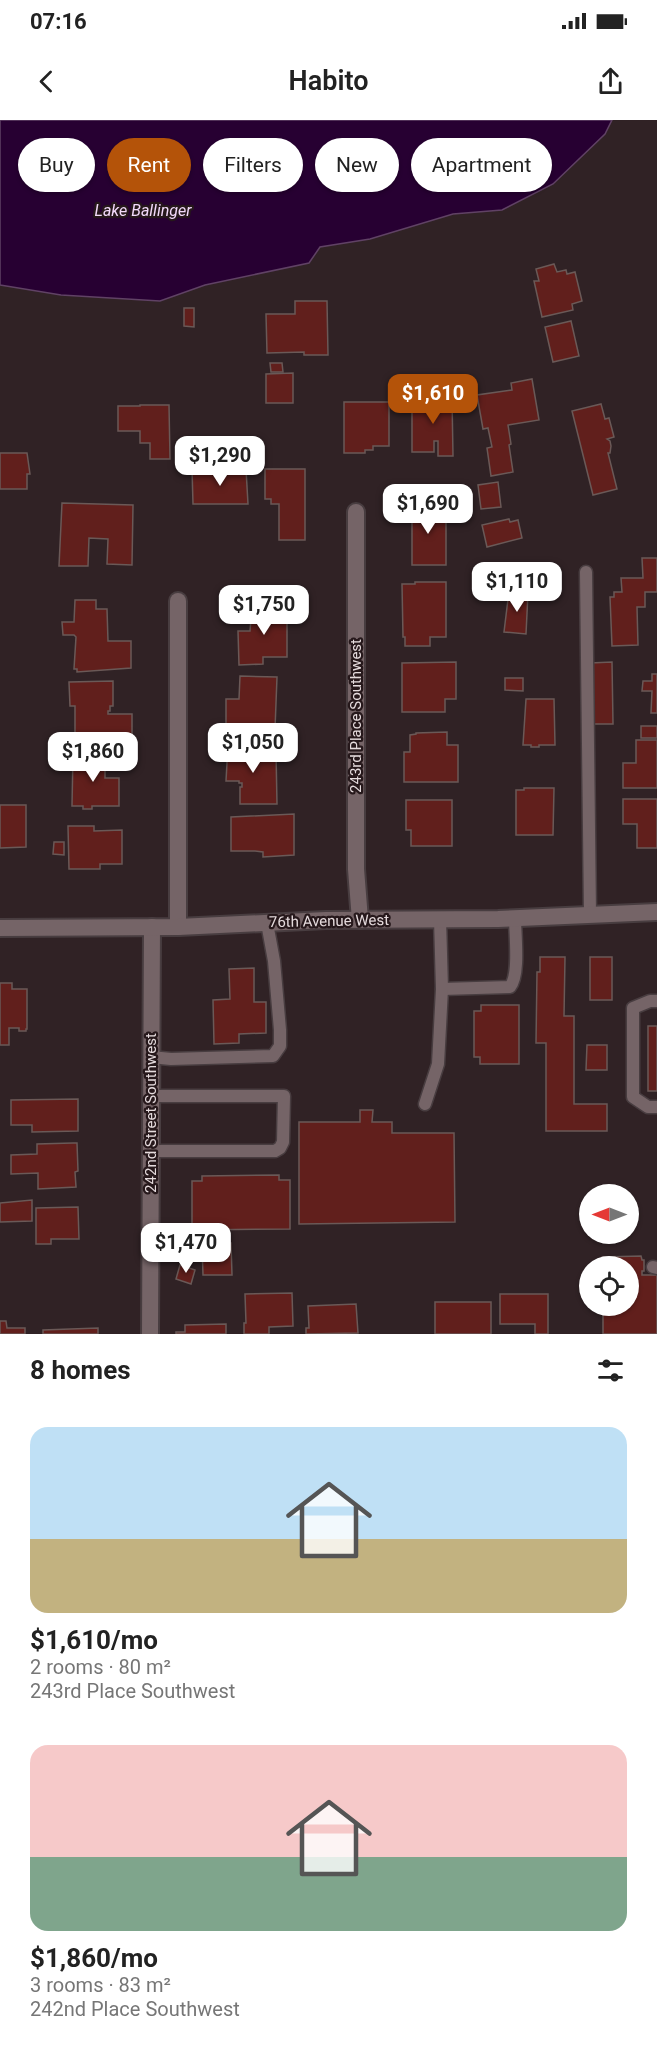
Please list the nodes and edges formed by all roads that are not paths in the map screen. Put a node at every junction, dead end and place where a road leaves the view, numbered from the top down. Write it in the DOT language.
graph roads {
  1 [pos="356,512"];
  2 [pos="586,572"];
  3 [pos="178,601"];
  4 [pos="657,912"];
  5 [pos="590,914"];
  6 [pos="515,918"];
  7 [pos="440,919"];
  8 [pos="360,920"];
  9 [pos="267,923"];
  10 [pos="152,927"];
  11 [pos="178,927"];
  12 [pos="0,928"];
  13 [pos="442,989"];
  14 [pos="657,1001"];
  15 [pos="151,1057"];
  16 [pos="151,1096"];
  17 [pos="425,1104"];
  18 [pos="657,1107"];
  19 [pos="151,1151"];
  20 [pos="150,1334"];
  1 -- 8 [label="street, 243rd Place Southwest"];
  2 -- 5 [label="lane"];
  3 -- 11 [label="street"];
  4 -- 5 [label="street, 76th Avenue West"];
  5 -- 6 [label="street, 76th Avenue West"];
  6 -- 7 [label="street, 76th Avenue West"];
  6 -- 13 [label="lane"];
  7 -- 8 [label="street, 76th Avenue West"];
  7 -- 13 [label="lane"];
  8 -- 9 [label="street, 76th Avenue West"];
  9 -- 11 [label="street, 76th Avenue West"];
  9 -- 15 [label="lane"];
  10 -- 11 [label="street, 76th Avenue West"];
  10 -- 12 [label="street, 76th Avenue West"];
  10 -- 15 [label="street, 242nd Street Southwest"];
  13 -- 17 [label="lane"];
  14 -- 18 [label="lane"];
  15 -- 16 [label="street, 242nd Street Southwest"];
  16 -- 19 [label="street, 242nd Street Southwest"];
  16 -- 19 [label="lane"];
  19 -- 20 [label="street, 242nd Street Southwest"];
}
